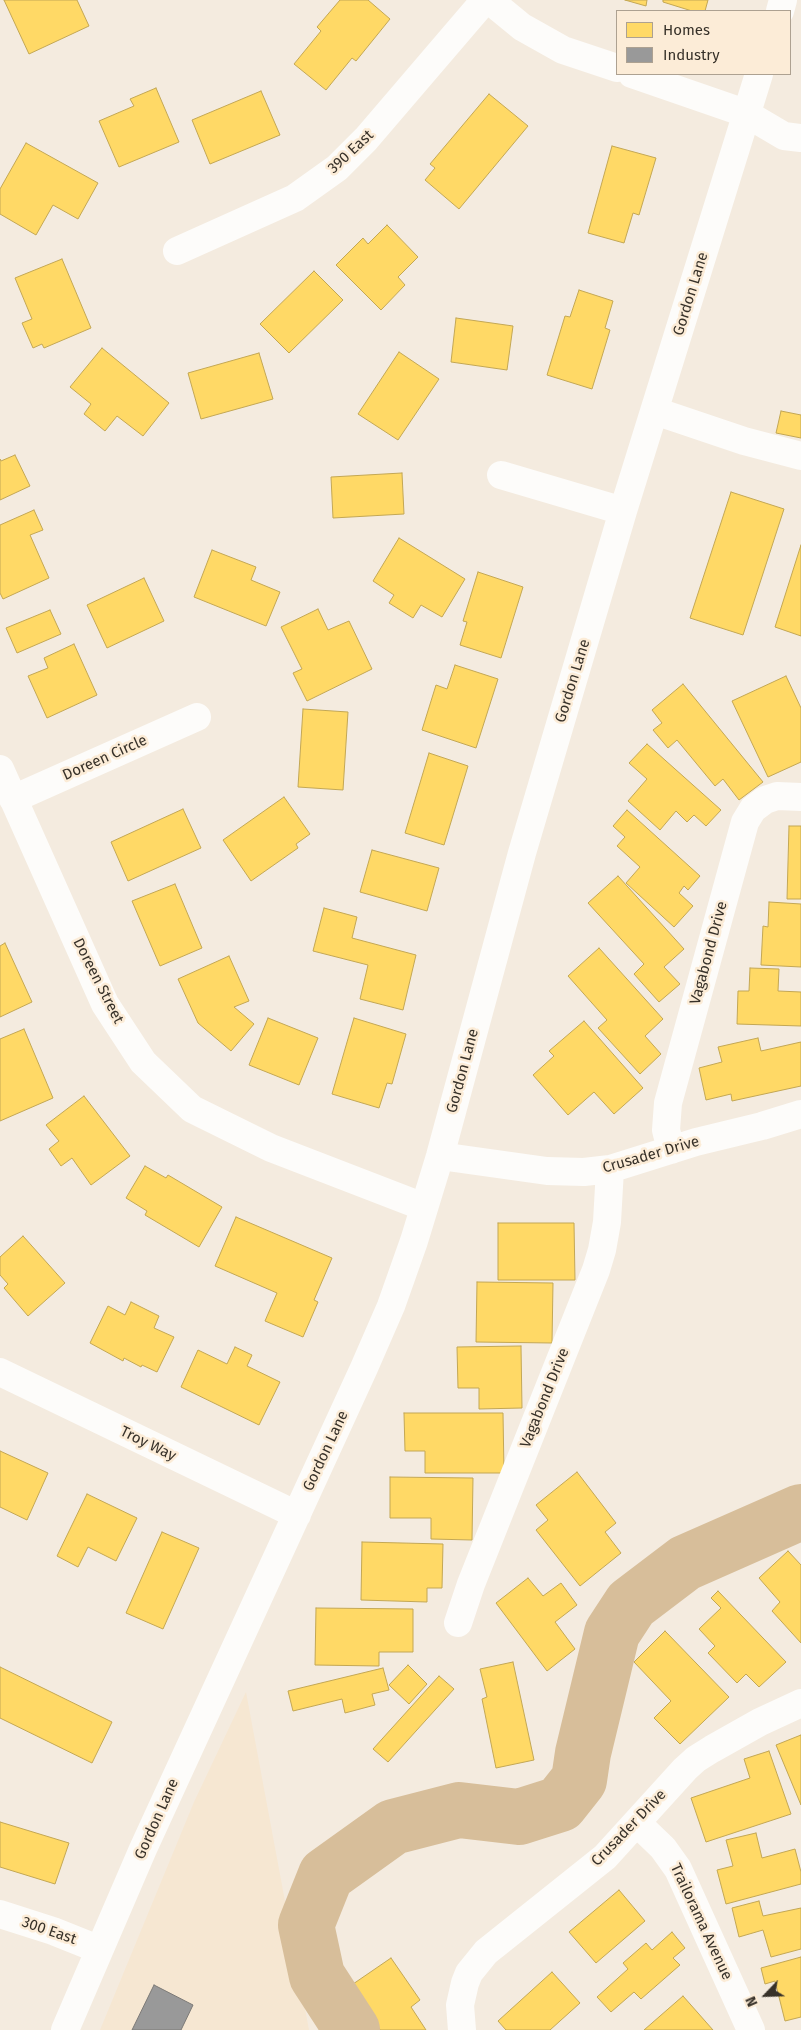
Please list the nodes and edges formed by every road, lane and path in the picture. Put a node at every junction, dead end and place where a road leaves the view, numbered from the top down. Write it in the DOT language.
graph roads {
  1 [pos="487,0"];
  2 [pos="616,68"];
  3 [pos="635,75"];
  4 [pos="759,75"];
  5 [pos="746,113"];
  6 [pos="801,138"];
  7 [pos="177,251"];
  8 [pos="655,411"];
  9 [pos="801,456"];
  10 [pos="501,475"];
  11 [pos="623,511"];
  12 [pos="197,717"];
  13 [pos="0,769"];
  14 [pos="801,797"];
  15 [pos="13,799"];
  16 [pos="801,1114"];
  17 [pos="671,1150"];
  18 [pos="440,1156"];
  19 [pos="610,1168"];
  20 [pos="424,1207"];
  21 [pos="0,1372"];
  22 [pos="297,1515"];
  23 [pos="458,1624"];
  24 [pos="801,1703"];
  25 [pos="637,1824"];
  26 [pos="0,1914"];
  27 [pos="98,1949"];
  28 [pos="65,2030"];
  29 [pos="462,2030"];
  30 [pos="751,2030"];
  1 -- 2 [label="street"];
  1 -- 7 [label="street, 390 East"];
  3 -- 5 [label="street"];
  4 -- 5 [label="street, Gordon Lane"];
  5 -- 6 [label="street"];
  5 -- 8 [label="street, Gordon Lane"];
  8 -- 9 [label="street"];
  8 -- 11 [label="street, Gordon Lane"];
  10 -- 11 [label="street"];
  11 -- 18 [label="street, Gordon Lane"];
  12 -- 15 [label="street, Doreen Circle"];
  13 -- 15 [label="street, Doreen Street"];
  14 -- 17 [label="street, Vagabond Drive"];
  15 -- 20 [label="street, Doreen Street"];
  16 -- 17 [label="street, Crusader Drive"];
  17 -- 19 [label="street, Crusader Drive"];
  18 -- 19 [label="street, Crusader Drive"];
  18 -- 20 [label="street, Gordon Lane"];
  19 -- 23 [label="street, Vagabond Drive"];
  20 -- 22 [label="street, Gordon Lane"];
  21 -- 22 [label="street, Troy Way"];
  22 -- 27 [label="street, Gordon Lane"];
  24 -- 25 [label="street, Crusader Drive"];
  25 -- 29 [label="street, Crusader Drive"];
  25 -- 30 [label="street, Trailorama Avenue"];
  26 -- 27 [label="street, 300 East"];
  27 -- 28 [label="street, Gordon Lane"];
}
